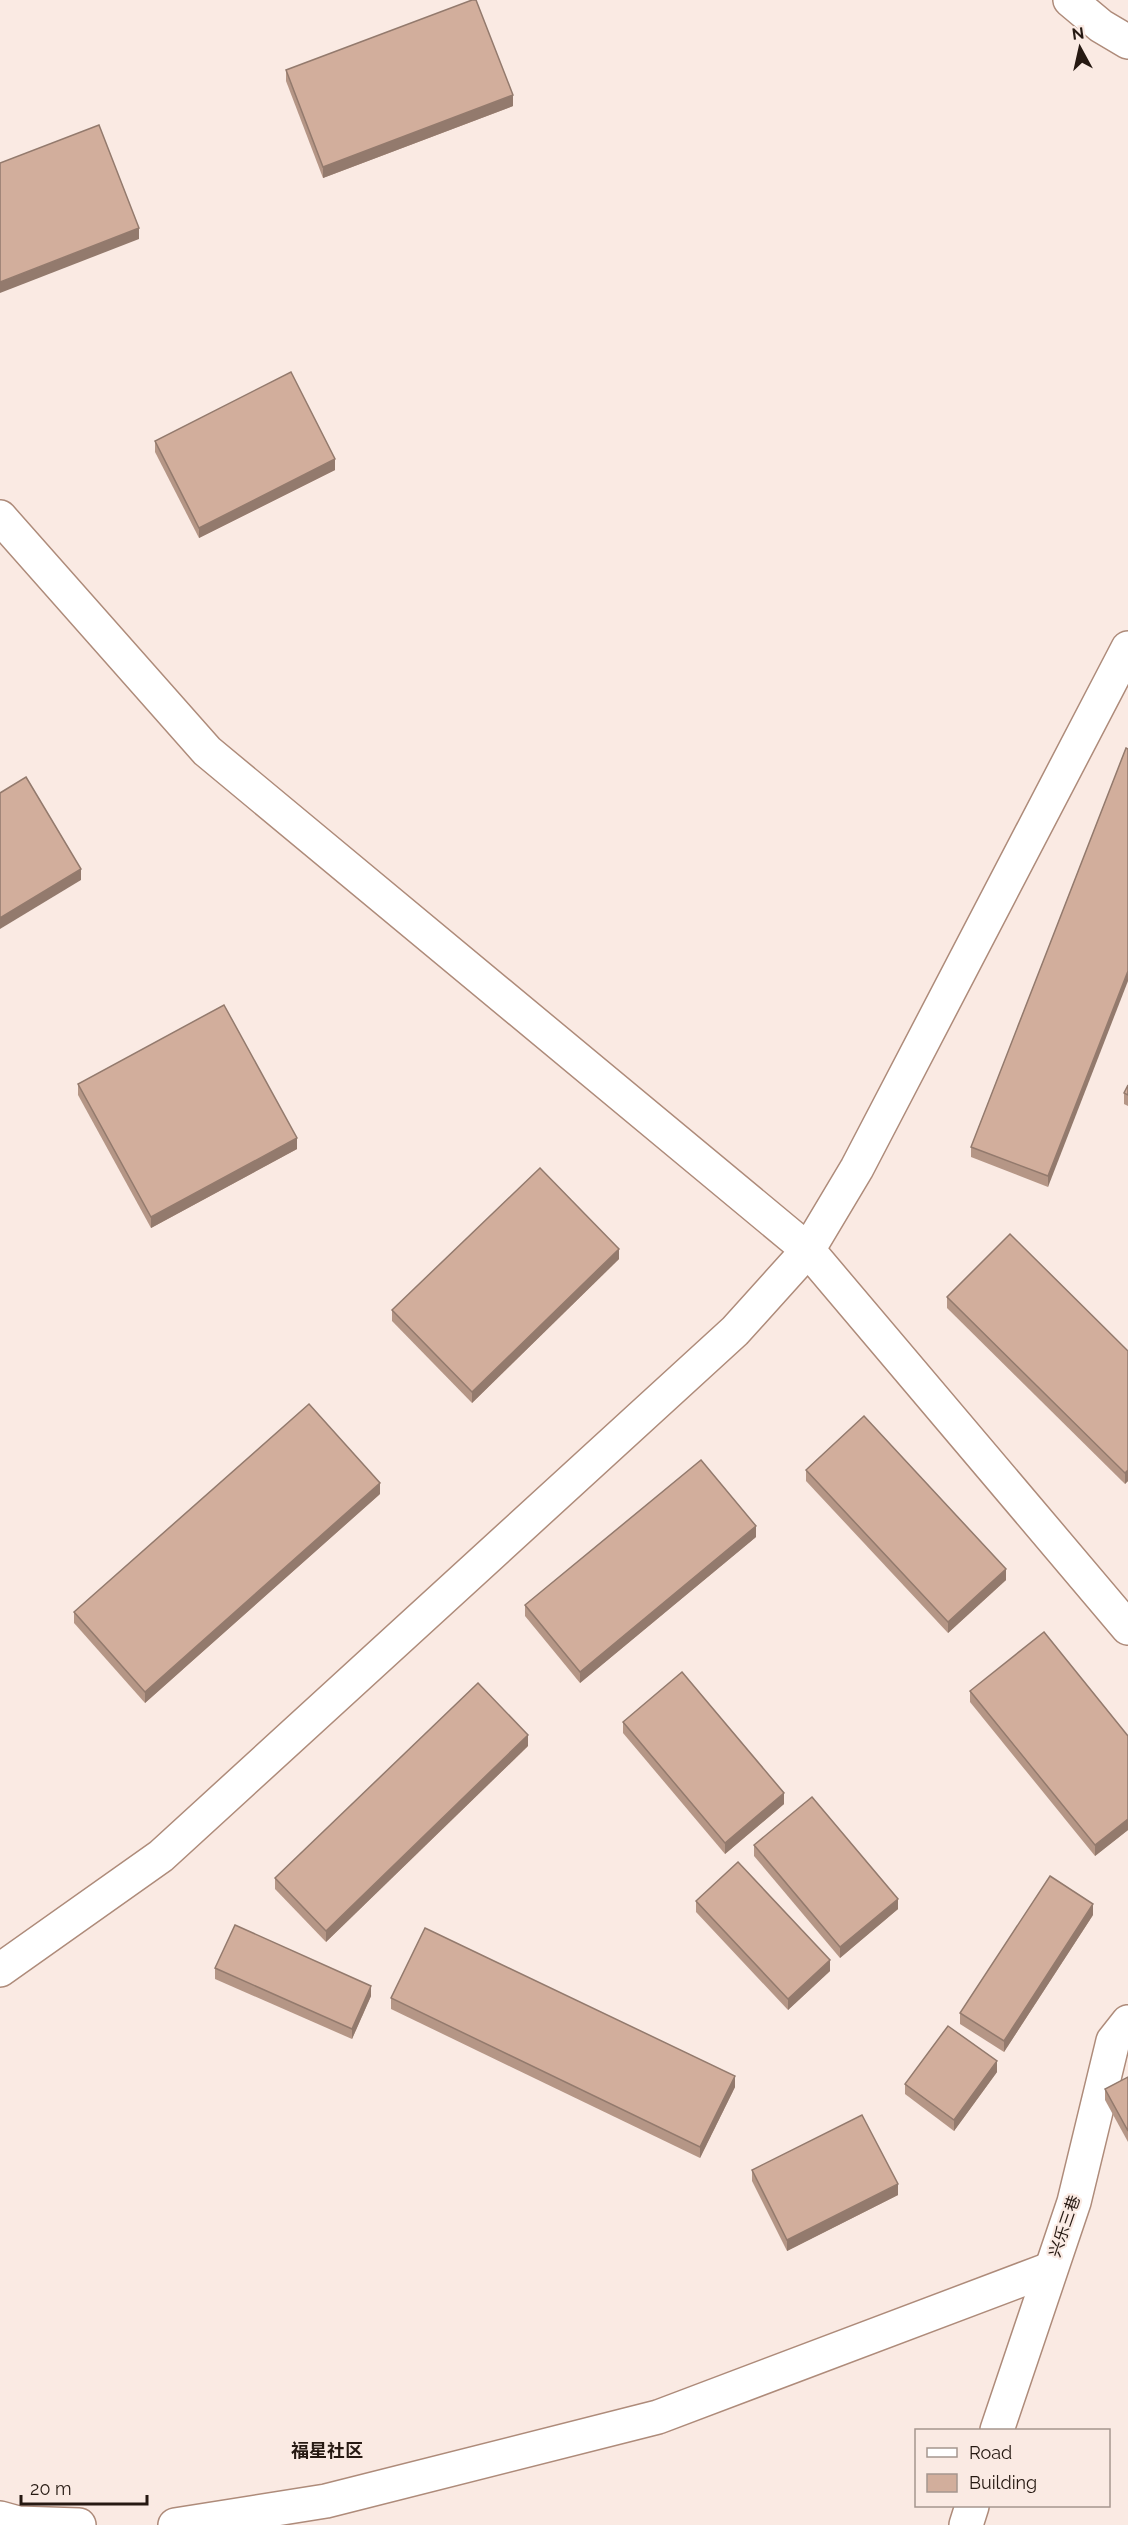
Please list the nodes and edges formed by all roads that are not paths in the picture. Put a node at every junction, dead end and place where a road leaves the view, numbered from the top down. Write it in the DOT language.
graph roads {
  1 [pos="1070,0"];
  2 [pos="1128,42"];
  3 [pos="0,517"];
  4 [pos="1128,648"];
  5 [pos="808,1250"];
  6 [pos="1128,1628"];
  7 [pos="0,1970"];
  8 [pos="1128,2022"];
  9 [pos="1050,2269"];
  10 [pos="997,2429"];
  11 [pos="971,2507"];
  12 [pos="0,2517"];
  13 [pos="79,2525"];
  14 [pos="175,2525"];
  15 [pos="966,2525"];
  1 -- 2 [label="street"];
  3 -- 5 [label="street"];
  4 -- 5 [label="street"];
  5 -- 6 [label="street"];
  5 -- 7 [label="street"];
  8 -- 9 [label="street, 兴乐三巷"];
  9 -- 10 [label="street, 兴乐三巷"];
  9 -- 14 [label="street"];
  11 -- 15 [label="street"];
  12 -- 13 [label="street"];
}
